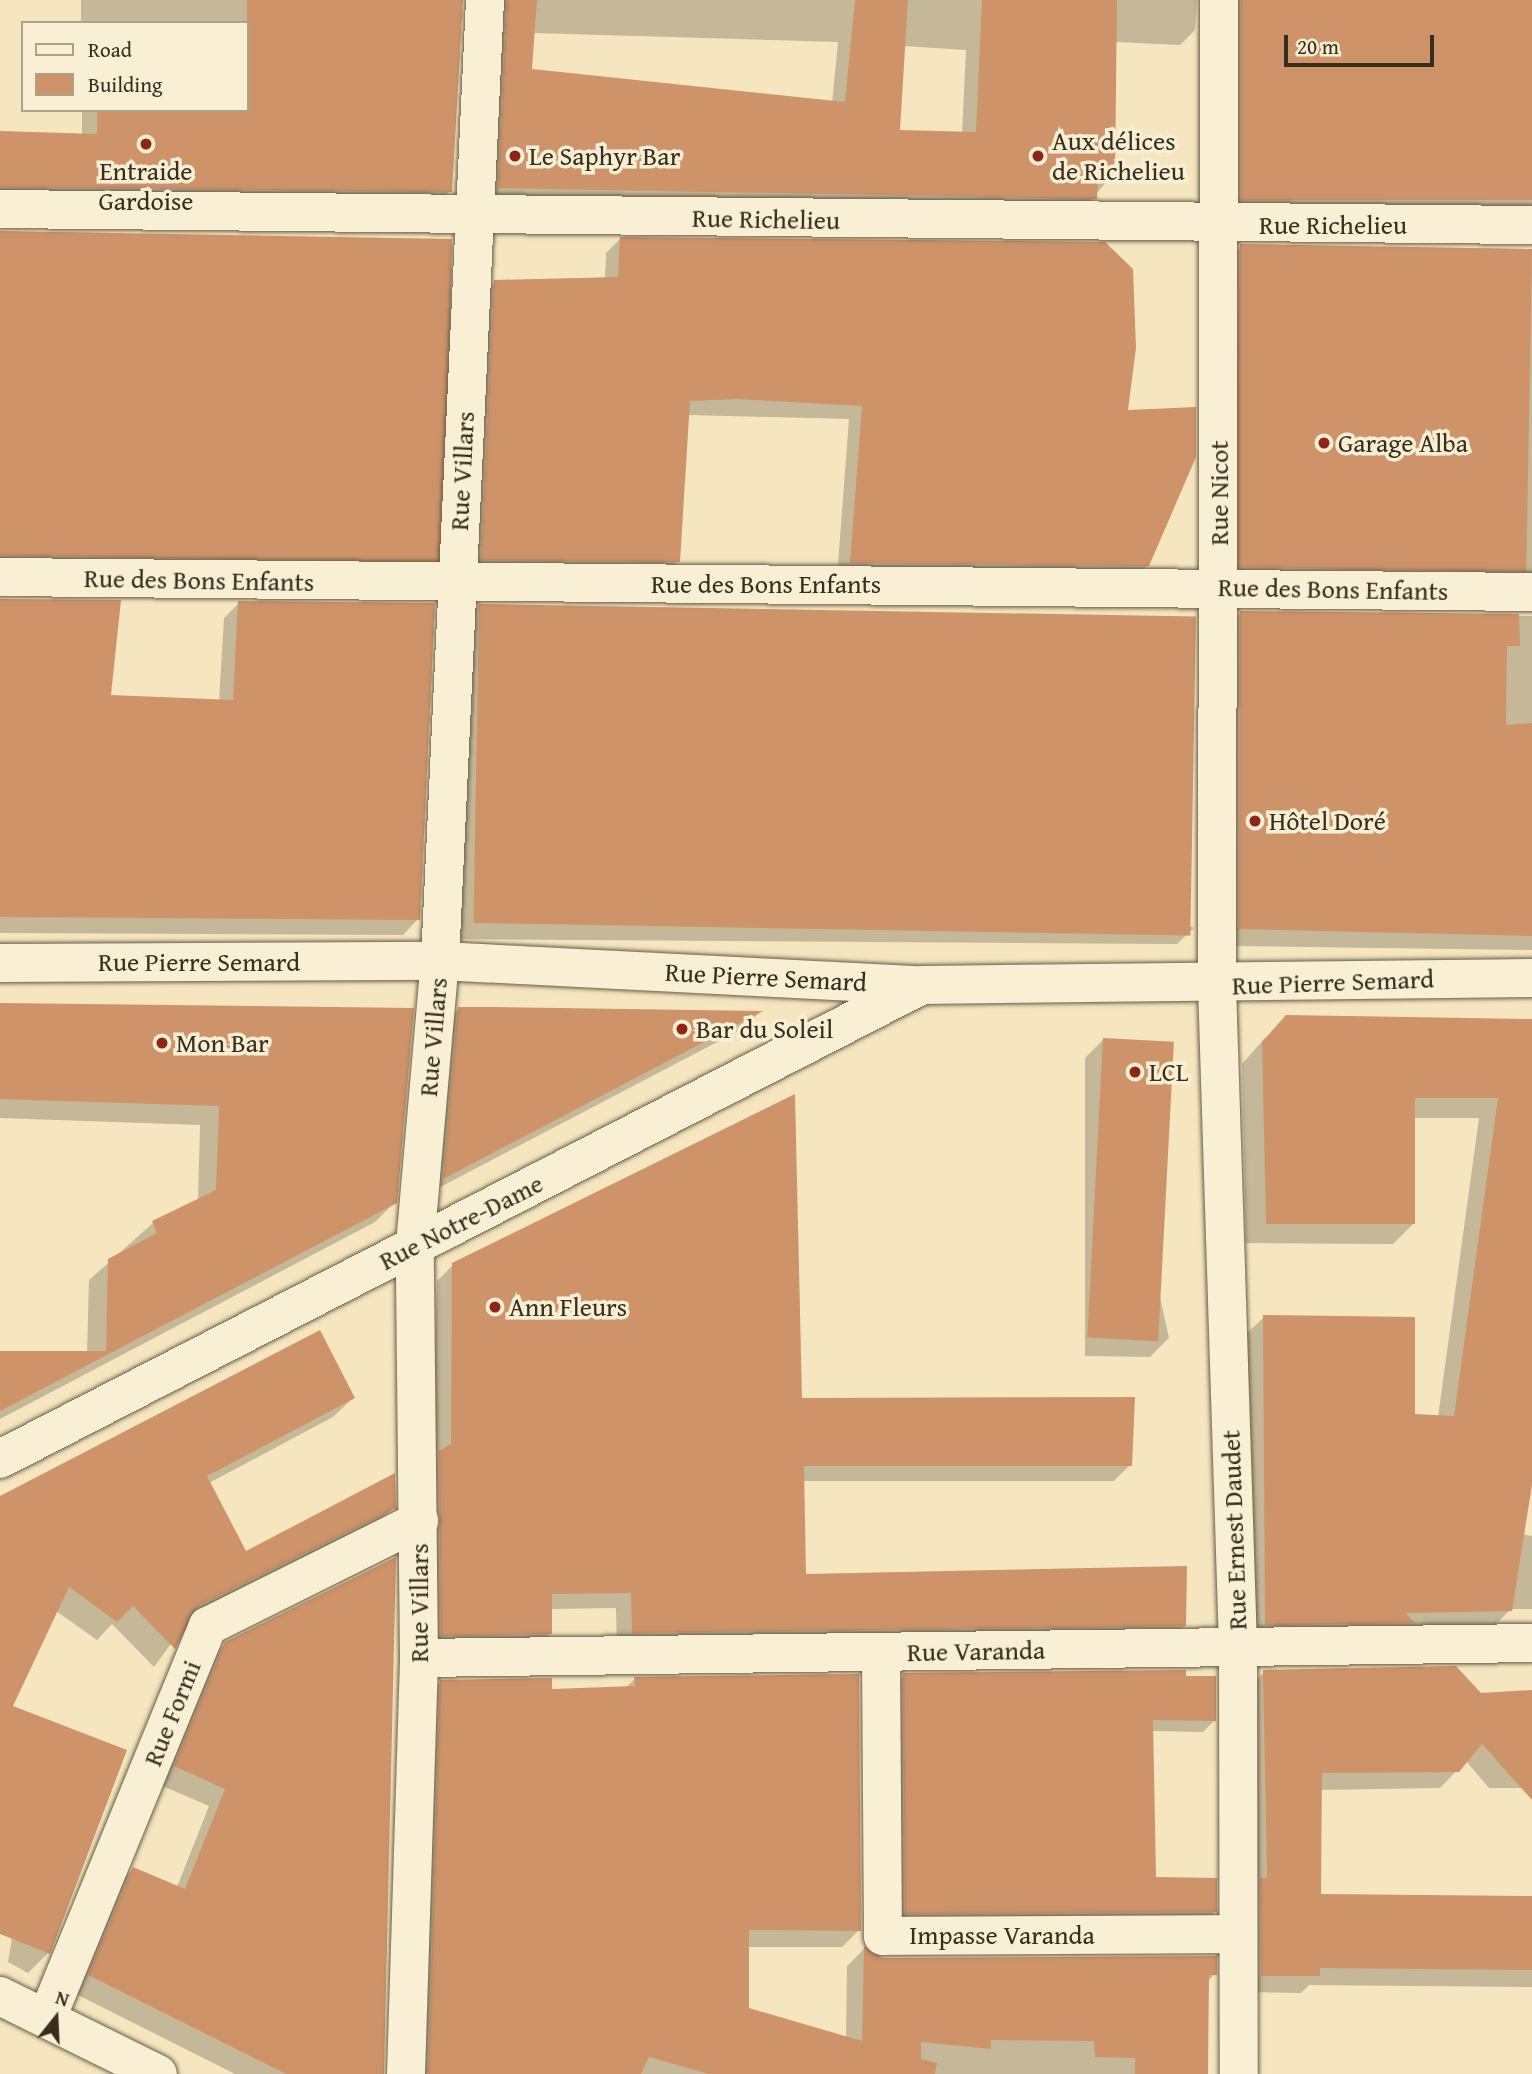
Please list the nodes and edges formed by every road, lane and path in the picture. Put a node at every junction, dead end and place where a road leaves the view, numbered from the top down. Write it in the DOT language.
graph roads {
  1 [pos="485,0"];
  2 [pos="1219,0"];
  3 [pos="0,209"];
  4 [pos="476,214"];
  5 [pos="1532,225"];
  6 [pos="1217,226"];
  7 [pos="0,577"];
  8 [pos="456,584"];
  9 [pos="1220,588"];
  10 [pos="1532,592"];
  11 [pos="440,961"];
  12 [pos="0,963"];
  13 [pos="1532,978"];
  14 [pos="922,985"];
  15 [pos="1217,986"];
  16 [pos="415,1245"];
  17 [pos="0,1460"];
  18 [pos="419,1521"];
  19 [pos="1532,1643"];
  20 [pos="1238,1646"];
  21 [pos="881,1653"];
  22 [pos="419,1658"];
  23 [pos="1237,1934"];
  24 [pos="0,1996"];
  25 [pos="47,2018"];
  26 [pos="158,2074"];
  27 [pos="407,2074"];
  28 [pos="1239,2074"];
  1 -- 4 [label="street, Rue Villars"];
  2 -- 6 [label="street, Rue Nicot"];
  3 -- 4 [label="street, Rue Richelieu"];
  4 -- 6 [label="street, Rue Richelieu"];
  4 -- 8 [label="street, Rue Villars"];
  5 -- 6 [label="street, Rue Richelieu"];
  6 -- 9 [label="street, Rue Nicot"];
  7 -- 8 [label="street, Rue des Bons Enfants"];
  8 -- 9 [label="street, Rue des Bons Enfants"];
  8 -- 11 [label="street, Rue Villars"];
  9 -- 10 [label="street, Rue des Bons Enfants"];
  9 -- 15 [label="street, Rue Nicot"];
  11 -- 12 [label="street, Rue Pierre Semard"];
  11 -- 14 [label="street, Rue Pierre Semard"];
  11 -- 16 [label="street, Rue Villars"];
  13 -- 15 [label="street, Rue Pierre Semard"];
  14 -- 15 [label="street, Rue Pierre Semard"];
  14 -- 16 [label="street, Rue Notre-Dame"];
  15 -- 20 [label="street, Rue Ernest Daudet"];
  16 -- 17 [label="street, Rue Notre-Dame"];
  16 -- 18 [label="street, Rue Villars"];
  18 -- 22 [label="street, Rue Villars"];
  18 -- 25 [label="street, Rue Formi"];
  19 -- 20 [label="street, Rue Varanda"];
  20 -- 21 [label="street, Rue Varanda"];
  20 -- 23 [label="street, Rue Ernest Daudet"];
  21 -- 22 [label="street, Rue Varanda"];
  21 -- 23 [label="street, Impasse Varanda"];
  22 -- 27 [label="street, Rue Villars"];
  23 -- 28 [label="street, Rue Ernest Daudet"];
  24 -- 25 [label="street"];
  25 -- 26 [label="street"];
}
